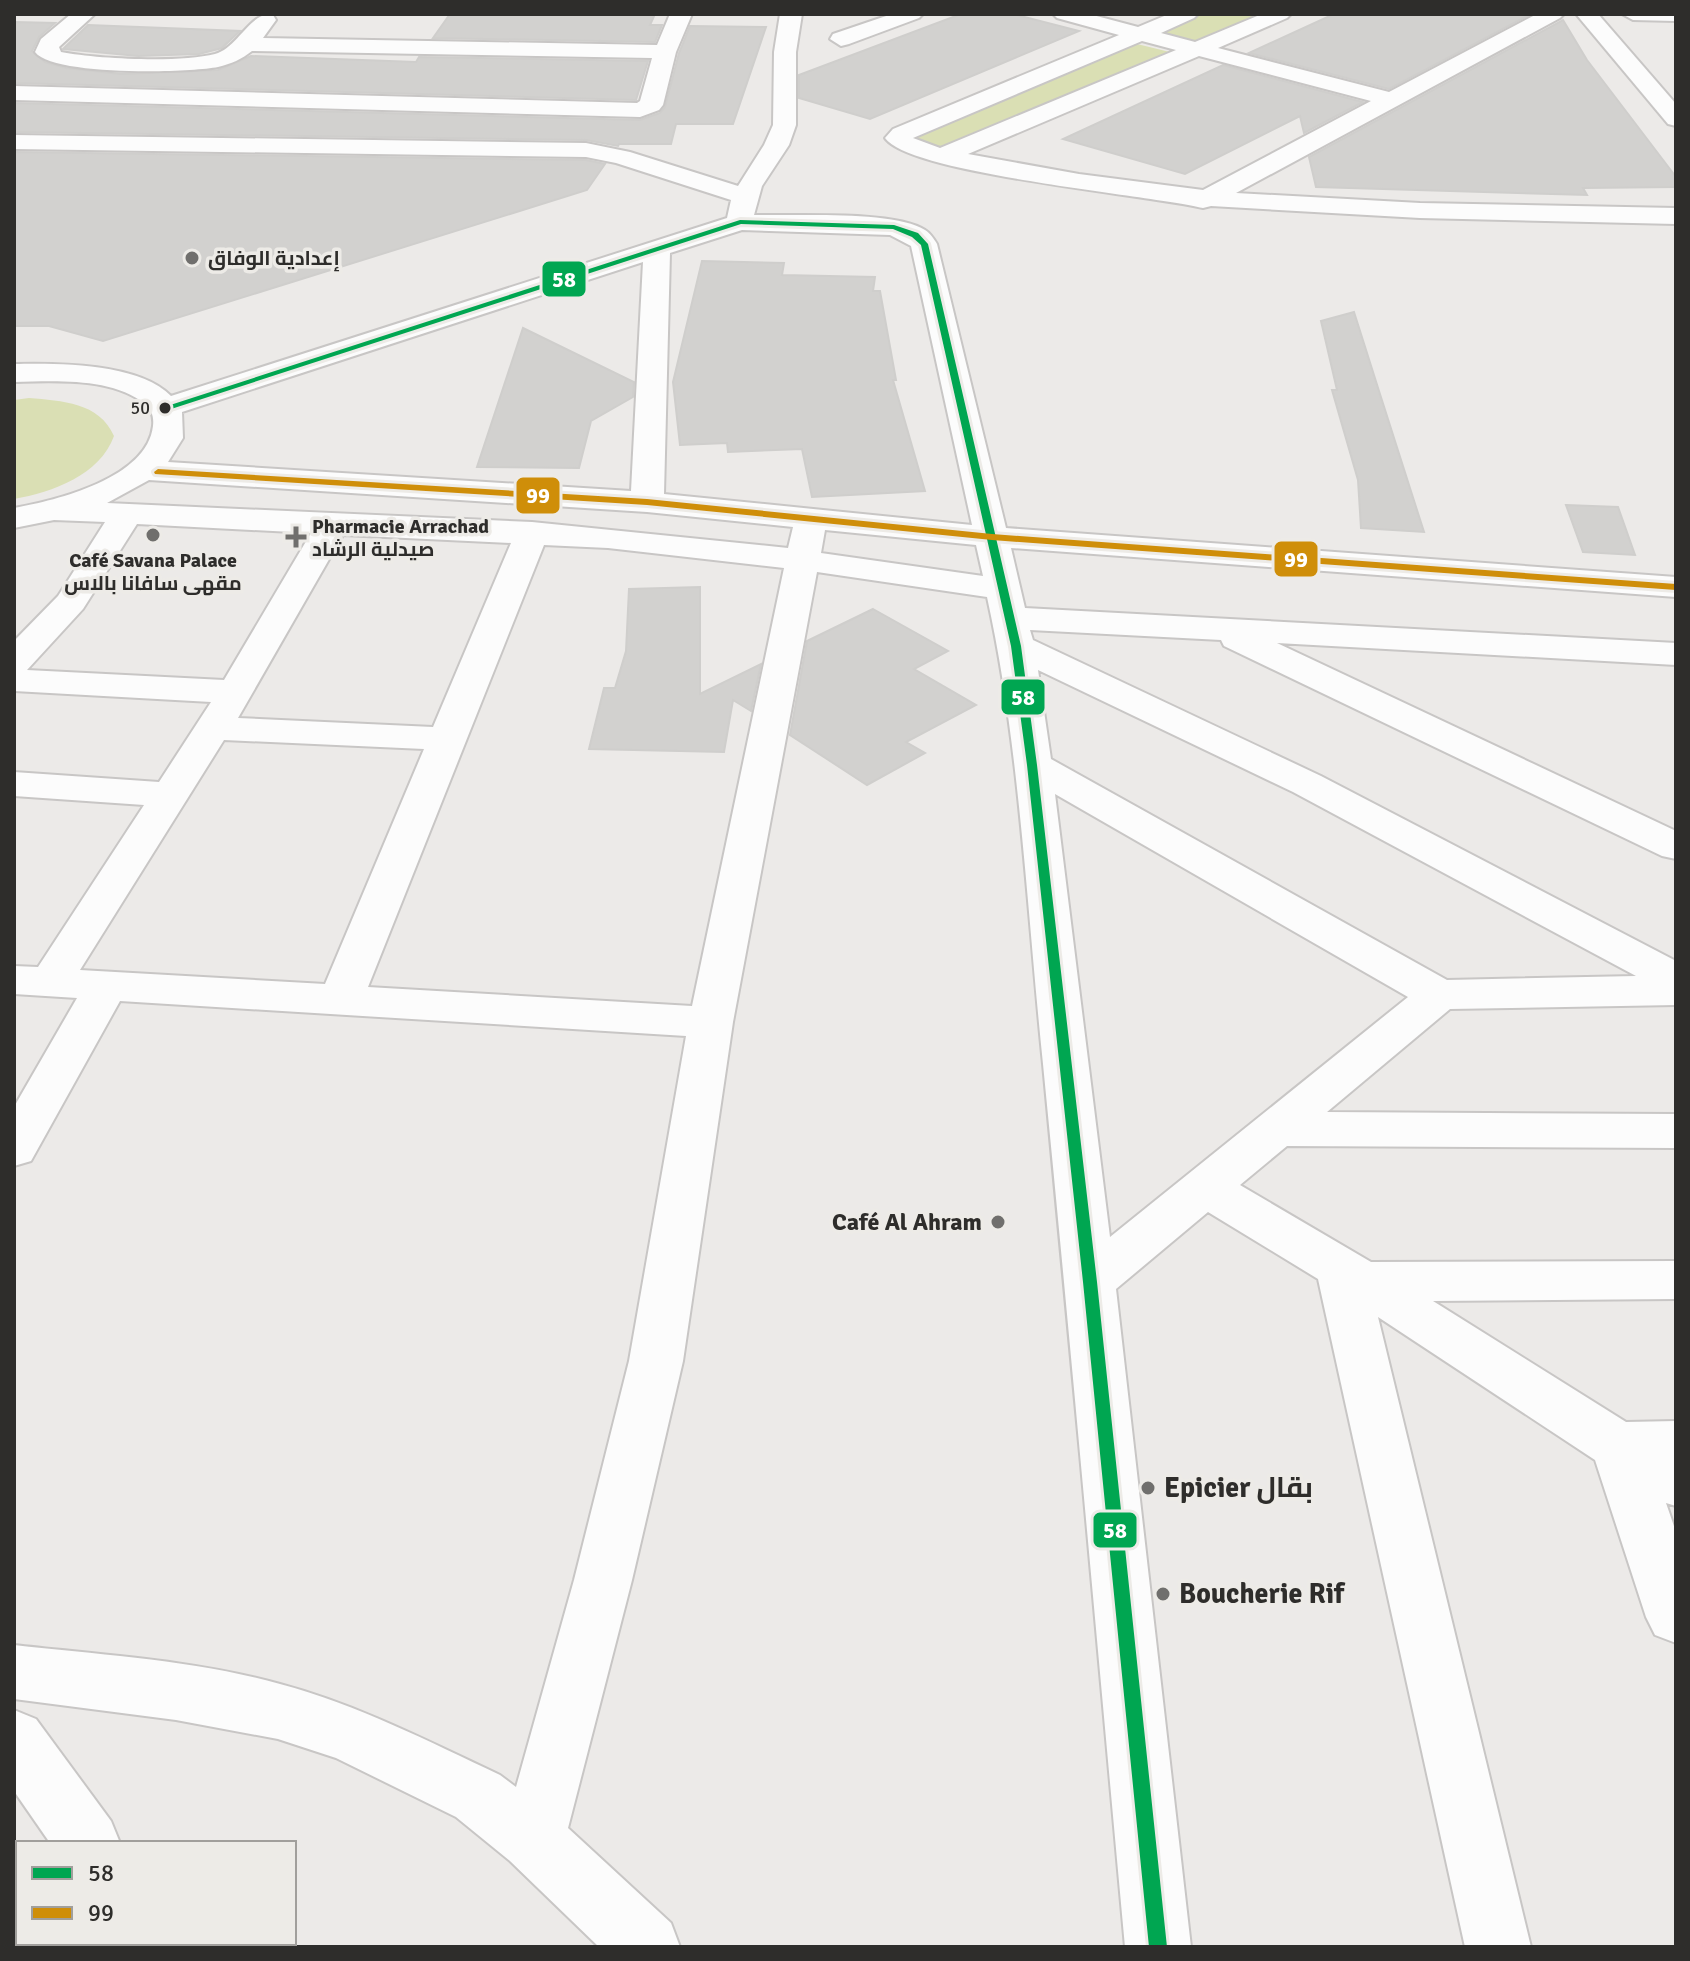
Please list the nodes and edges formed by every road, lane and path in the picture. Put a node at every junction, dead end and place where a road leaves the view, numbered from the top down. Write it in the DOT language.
graph roads {
  1 [pos="84,14"];
  2 [pos="269,14"];
  3 [pos="681,14"];
  4 [pos="791,14"];
  5 [pos="912,14"];
  6 [pos="1064,14"];
  7 [pos="1187,14"];
  8 [pos="1280,14"];
  9 [pos="1553,14"];
  10 [pos="1587,14"];
  11 [pos="1633,14"];
  12 [pos="1676,15"];
  13 [pos="416,24"];
  14 [pos="575,26"];
  15 [pos="1142,34"];
  16 [pos="841,39"];
  17 [pos="249,44"];
  18 [pos="401,45"];
  19 [pos="1202,49"];
  20 [pos="563,50"];
  21 [pos="665,52"];
  22 [pos="14,93"];
  23 [pos="1389,99"];
  24 [pos="1676,119"];
  25 [pos="14,142"];
  26 [pos="944,155"];
  27 [pos="1203,200"];
  28 [pos="742,209"];
  29 [pos="1676,216"];
  30 [pos="657,250"];
  31 [pos="14,373"];
  32 [pos="165,408"];
  33 [pos="140,470"];
  34 [pos="647,502"];
  35 [pos="55,510"];
  36 [pos="127,513"];
  37 [pos="14,518"];
  38 [pos="333,523"];
  39 [pos="532,532"];
  40 [pos="992,537"];
  41 [pos="806,539"];
  42 [pos="1676,587"];
  43 [pos="1009,618"];
  44 [pos="1218,629"];
  45 [pos="1676,654"];
  46 [pos="14,662"];
  47 [pos="14,680"];
  48 [pos="236,692"];
  49 [pos="212,728"];
  50 [pos="447,739"];
  51 [pos="1032,765"];
  52 [pos="14,784"];
  53 [pos="169,795"];
  54 [pos="1676,847"];
  55 [pos="1676,979"];
  56 [pos="32,982"];
  57 [pos="106,986"];
  58 [pos="1676,990"];
  59 [pos="1439,995"];
  60 [pos="340,1001"];
  61 [pos="711,1022"];
  62 [pos="1277,1129"];
  63 [pos="1676,1131"];
  64 [pos="14,1149"];
  65 [pos="1206,1188"];
  66 [pos="1352,1276"];
  67 [pos="1676,1280"];
  68 [pos="1090,1282"];
  69 [pos="1676,1444"];
  70 [pos="1618,1445"];
  71 [pos="1676,1483"];
  72 [pos="1676,1617"];
  73 [pos="14,1672"];
  74 [pos="14,1739"];
  75 [pos="533,1839"];
  76 [pos="87,1841"];
  77 [pos="647,1947"];
  78 [pos="1158,1947"];
  79 [pos="1498,1947"];
  1 -- 17 [label="street"];
  2 -- 17 [label="street"];
  3 -- 21 [label="street"];
  4 -- 28 [label="street"];
  5 -- 16 [label="street"];
  6 -- 15 [label="street"];
  7 -- 15 [label="street"];
  8 -- 19 [label="street"];
  9 -- 23 [label="street"];
  10 -- 24 [label="street"];
  11 -- 12 [label="street"];
  13 -- 18 [label="street"];
  14 -- 20 [label="street"];
  15 -- 19 [label="street"];
  15 -- 26 [label="street"];
  17 -- 18 [label="street"];
  18 -- 20 [label="street"];
  19 -- 23 [label="street"];
  19 -- 26 [label="street"];
  20 -- 21 [label="street"];
  21 -- 22 [label="street"];
  23 -- 27 [label="street"];
  25 -- 28 [label="street"];
  26 -- 27 [label="street"];
  27 -- 29 [label="street"];
  28 -- 30 [label="street"];
  28 -- 40 [label="street"];
  30 -- 32 [label="street"];
  30 -- 34 [label="street"];
  31 -- 32 [label="street"];
  32 -- 33 [label="street"];
  33 -- 34 [label="street"];
  33 -- 35 [label="street"];
  34 -- 41 [label="street"];
  35 -- 36 [label="street"];
  35 -- 37 [label="street"];
  36 -- 38 [label="street"];
  36 -- 46 [label="street"];
  38 -- 39 [label="street"];
  38 -- 48 [label="street"];
  39 -- 41 [label="street"];
  39 -- 50 [label="street"];
  40 -- 41 [label="street"];
  40 -- 42 [label="street"];
  40 -- 43 [label="street"];
  41 -- 43 [label="street"];
  41 -- 61 [label="street"];
  43 -- 44 [label="street"];
  43 -- 51 [label="street"];
  43 -- 55 [label="street"];
  44 -- 45 [label="street"];
  44 -- 54 [label="street"];
  47 -- 48 [label="street"];
  48 -- 49 [label="street"];
  49 -- 50 [label="street"];
  49 -- 53 [label="street"];
  50 -- 60 [label="street"];
  51 -- 59 [label="street"];
  51 -- 68 [label="street"];
  52 -- 53 [label="street"];
  53 -- 56 [label="street"];
  56 -- 57 [label="street"];
  57 -- 60 [label="street"];
  57 -- 64 [label="street"];
  58 -- 59 [label="street"];
  59 -- 62 [label="street"];
  60 -- 61 [label="street"];
  61 -- 75 [label="street"];
  62 -- 63 [label="street"];
  62 -- 65 [label="street"];
  65 -- 66 [label="street"];
  65 -- 68 [label="street"];
  66 -- 67 [label="street"];
  66 -- 70 [label="street"];
  66 -- 79 [label="street"];
  68 -- 78 [label="street"];
  69 -- 70 [label="street"];
  70 -- 71 [label="street"];
  70 -- 72 [label="street"];
  73 -- 75 [label="street"];
  74 -- 76 [label="street"];
  75 -- 77 [label="street"];
}
